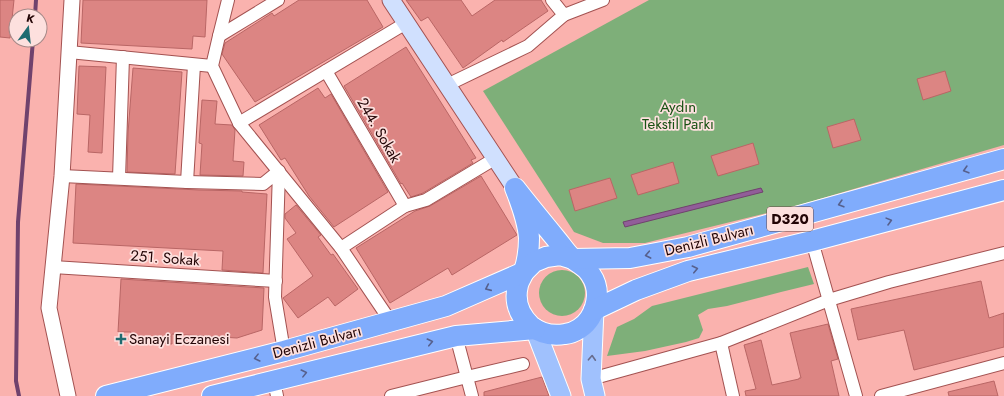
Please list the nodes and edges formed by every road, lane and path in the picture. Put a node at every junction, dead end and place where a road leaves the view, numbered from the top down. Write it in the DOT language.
graph roads {
  1 [pos="72,0"];
  2 [pos="228,0"];
  3 [pos="278,0"];
  4 [pos="391,0"];
  5 [pos="552,0"];
  6 [pos="603,0"];
  7 [pos="564,15"];
  8 [pos="406,24"];
  9 [pos="219,36"];
  10 [pos="69,52"];
  11 [pos="124,58"];
  12 [pos="194,65"];
  13 [pos="212,66"];
  14 [pos="326,71"];
  15 [pos="447,85"];
  16 [pos="239,123"];
  17 [pos="496,158"];
  18 [pos="1004,159"];
  19 [pos="279,171"];
  20 [pos="62,176"];
  21 [pos="119,178"];
  22 [pos="187,182"];
  23 [pos="515,188"];
  24 [pos="1004,190"];
  25 [pos="405,206"];
  26 [pos="812,241"];
  27 [pos="341,248"];
  28 [pos="1004,253"];
  29 [pos="573,259"];
  30 [pos="53,267"];
  31 [pos="524,272"];
  32 [pos="276,281"];
  33 [pos="829,300"];
  34 [pos="594,310"];
  35 [pos="391,322"];
  36 [pos="535,329"];
  37 [pos="456,336"];
  38 [pos="721,343"];
  39 [pos="284,351"];
  40 [pos="1004,363"];
  41 [pos="523,364"];
  42 [pos="467,377"];
  43 [pos="593,387"];
  44 [pos="275,389"];
  45 [pos="110,395"];
  46 [pos="68,396"];
  47 [pos="212,396"];
  48 [pos="392,396"];
  49 [pos="472,396"];
  50 [pos="561,396"];
  51 [pos="733,396"];
  52 [pos="856,396"];
  53 [pos="881,396"];
  1 -- 10 [label="street"];
  2 -- 9 [label="street"];
  3 -- 9 [label="street"];
  4 -- 8 [label="main road"];
  5 -- 7 [label="street"];
  6 -- 7 [label="street"];
  7 -- 15 [label="street"];
  8 -- 14 [label="street"];
  8 -- 15 [label="main road"];
  9 -- 13 [label="street"];
  10 -- 11 [label="street"];
  10 -- 20 [label="street"];
  11 -- 12 [label="street"];
  11 -- 21 [label="street"];
  12 -- 13 [label="street"];
  12 -- 22 [label="street"];
  13 -- 16 [label="street"];
  14 -- 16 [label="street"];
  14 -- 25 [label="street, 244. Sokak"];
  15 -- 17 [label="main road"];
  16 -- 19 [label="street"];
  17 -- 23 [label="main road"];
  17 -- 25 [label="street"];
  18 -- 29 [label="highway, Denizli Bulvarı / D320, one-way"];
  19 -- 22 [label="street"];
  19 -- 27 [label="street"];
  19 -- 32 [label="street"];
  20 -- 21 [label="street"];
  20 -- 30 [label="street"];
  21 -- 22 [label="street"];
  23 -- 29 [label="highway"];
  23 -- 31 [label="highway"];
  26 -- 24 [label="highway, Denizli Bulvarı / D320, one-way"];
  25 -- 27 [label="street"];
  26 -- 33 [label="street"];
  34 -- 26 [label="highway, Denizli Bulvarı / D320, one-way"];
  27 -- 35 [label="street"];
  28 -- 33 [label="street"];
  29 -- 31 [label="highway"];
  29 -- 34 [label="highway"];
  30 -- 32 [label="street, 251. Sokak"];
  30 -- 46 [label="street"];
  31 -- 35 [label="highway, Denizli Bulvarı, one-way"];
  31 -- 36 [label="highway"];
  32 -- 39 [label="street"];
  33 -- 38 [label="street"];
  33 -- 52 [label="street"];
  34 -- 36 [label="highway"];
  43 -- 34 [label="main road, one-way"];
  35 -- 39 [label="highway, Denizli Bulvarı"];
  36 -- 37 [label="highway, Denizli Bulvarı"];
  36 -- 50 [label="main road"];
  37 -- 42 [label="street"];
  44 -- 37 [label="highway, Denizli Bulvarı, one-way"];
  38 -- 43 [label="street"];
  38 -- 51 [label="street"];
  39 -- 45 [label="highway, Denizli Bulvarı, one-way"];
  40 -- 53 [label="street"];
  41 -- 42 [label="street"];
  42 -- 48 [label="street"];
  42 -- 49 [label="street"];
  44 -- 47 [label="highway, Denizli Bulvarı"];
}
